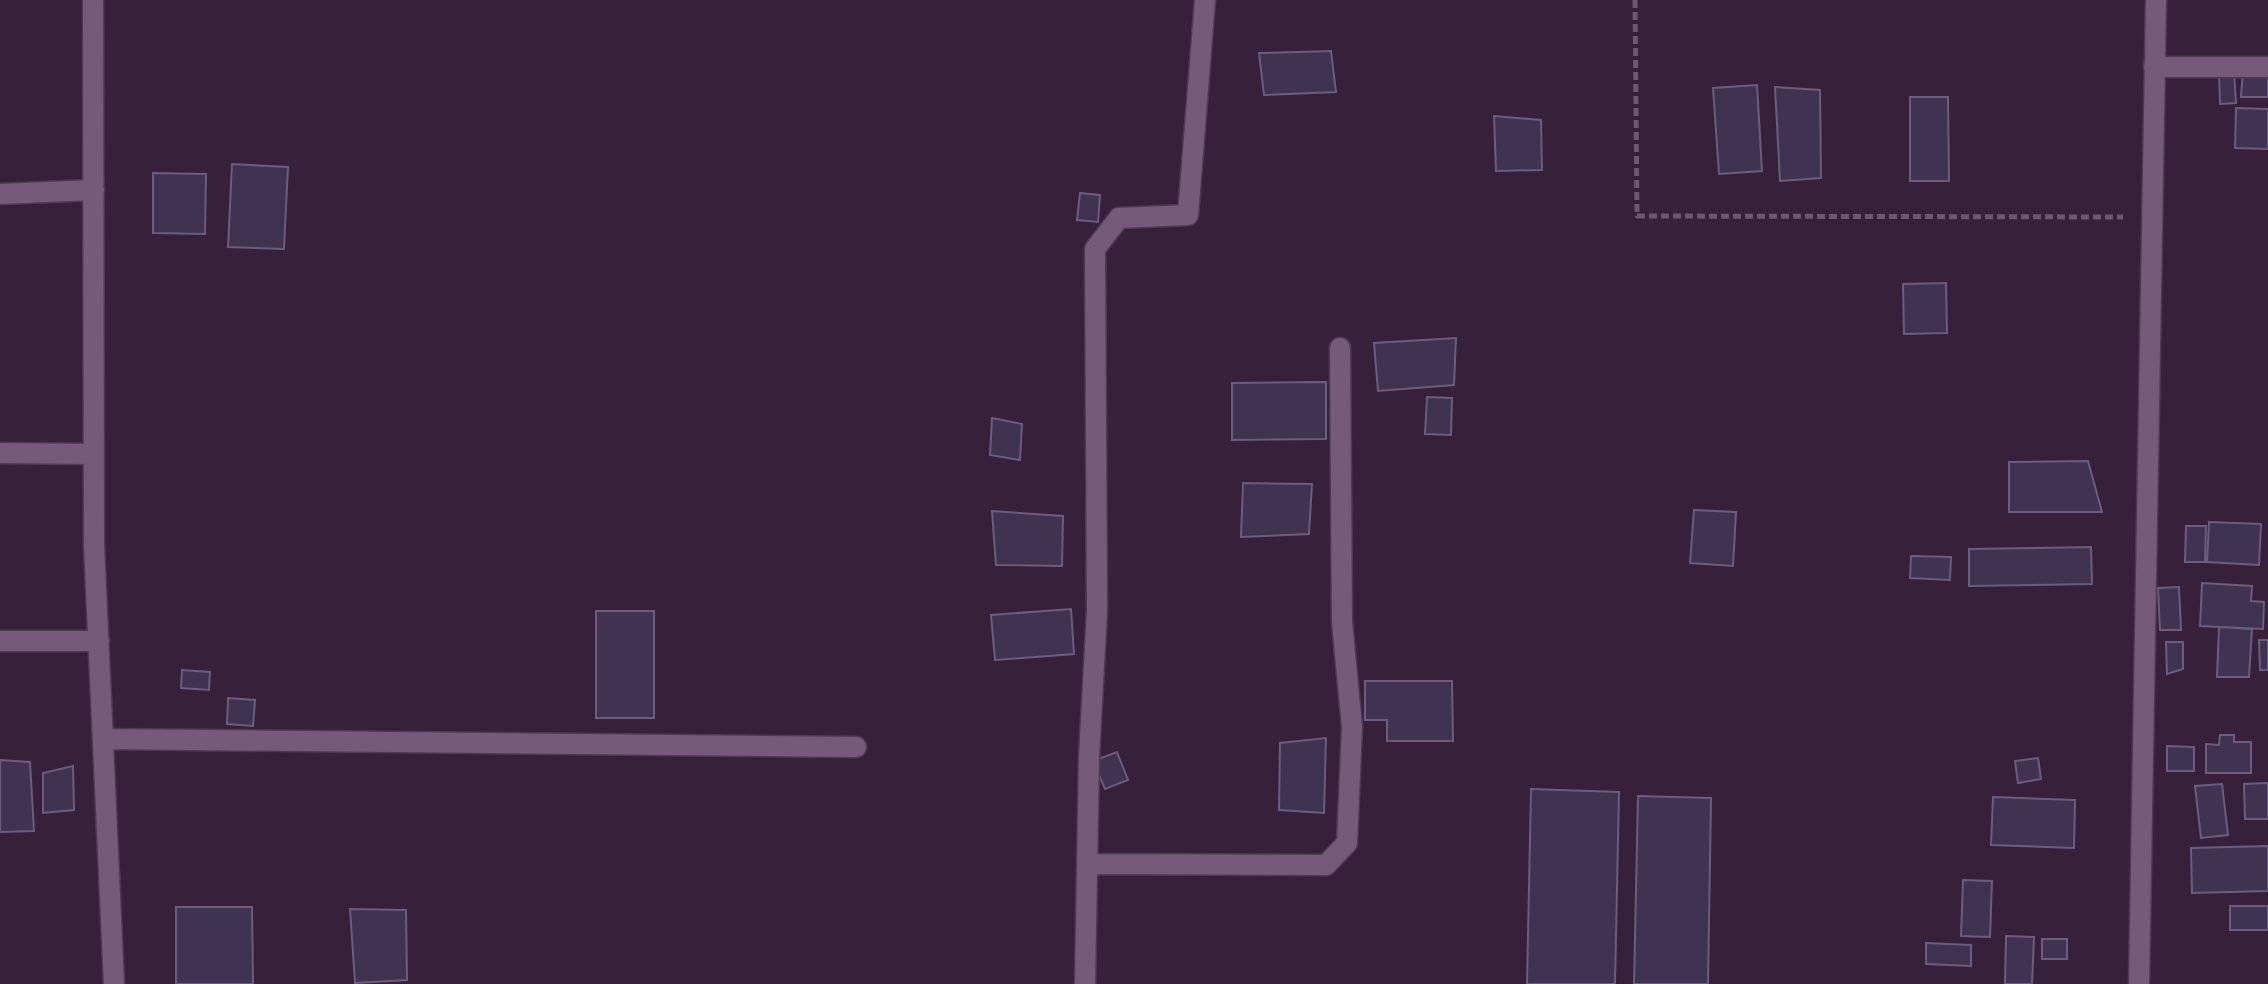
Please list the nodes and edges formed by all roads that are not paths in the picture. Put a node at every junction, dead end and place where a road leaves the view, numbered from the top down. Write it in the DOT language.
graph roads {
  1 [pos="93,0"];
  2 [pos="1205,0"];
  3 [pos="2156,0"];
  4 [pos="2154,67"];
  5 [pos="2268,67"];
  6 [pos="94,190"];
  7 [pos="0,194"];
  8 [pos="1340,348"];
  9 [pos="0,453"];
  10 [pos="94,454"];
  11 [pos="0,641"];
  12 [pos="99,641"];
  13 [pos="103,739"];
  14 [pos="856,747"];
  15 [pos="1089,864"];
  16 [pos="114,984"];
  17 [pos="1085,984"];
  18 [pos="2139,984"];
  1 -- 6 [label="street"];
  2 -- 15 [label="street"];
  3 -- 4 [label="street"];
  4 -- 5 [label="street"];
  4 -- 18 [label="street"];
  6 -- 7 [label="street"];
  6 -- 10 [label="street"];
  8 -- 15 [label="street"];
  9 -- 10 [label="street"];
  10 -- 12 [label="street"];
  11 -- 12 [label="street"];
  12 -- 13 [label="street"];
  13 -- 14 [label="street"];
  13 -- 16 [label="street"];
  15 -- 17 [label="street"];
}
